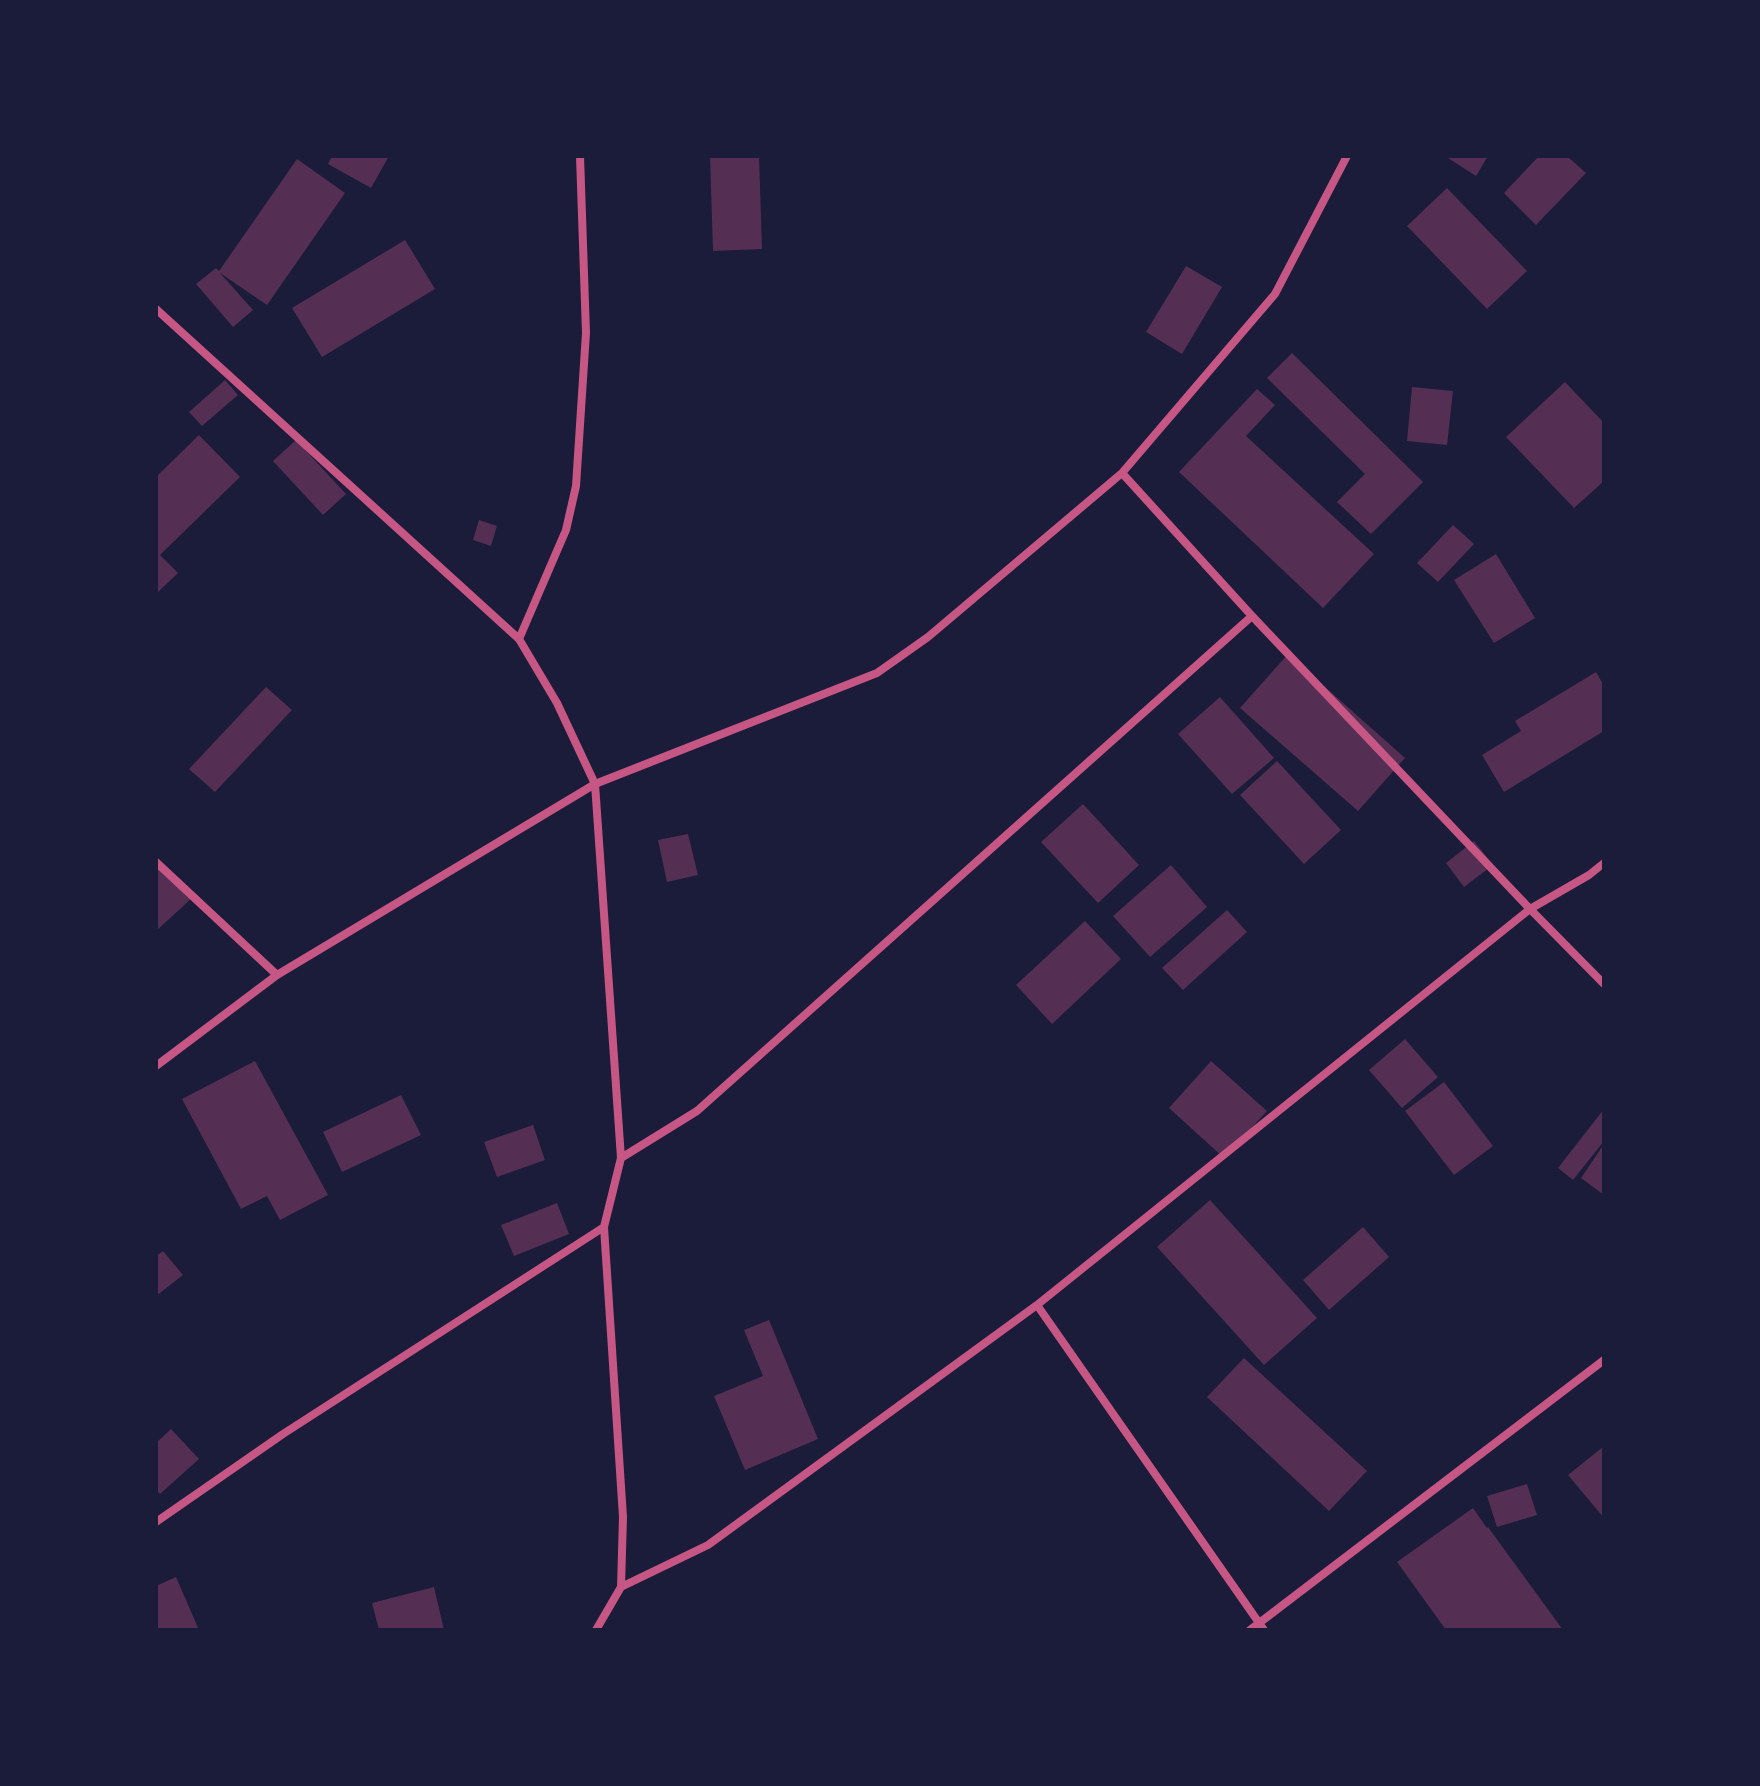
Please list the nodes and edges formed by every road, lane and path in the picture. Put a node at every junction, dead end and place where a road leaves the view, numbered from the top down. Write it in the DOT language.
graph roads {
  1 [pos="580,156"];
  2 [pos="1347,156"];
  3 [pos="156,309"];
  4 [pos="1122,473"];
  5 [pos="1252,616"];
  6 [pos="519,639"];
  7 [pos="595,784"];
  8 [pos="156,862"];
  9 [pos="1604,863"];
  10 [pos="1530,909"];
  11 [pos="277,975"];
  12 [pos="1604,984"];
  13 [pos="156,1066"];
  14 [pos="621,1158"];
  15 [pos="604,1227"];
  16 [pos="1037,1305"];
  17 [pos="1604,1360"];
  18 [pos="156,1522"];
  19 [pos="621,1587"];
  20 [pos="1262,1626"];
  21 [pos="596,1630"];
  22 [pos="1250,1630"];
  1 -- 6 [label="street"];
  2 -- 4 [label="street"];
  3 -- 6 [label="street"];
  4 -- 5 [label="street"];
  4 -- 7 [label="street"];
  5 -- 10 [label="street"];
  5 -- 14 [label="street"];
  6 -- 7 [label="street"];
  7 -- 11 [label="street"];
  7 -- 14 [label="street"];
  8 -- 11 [label="street"];
  9 -- 10 [label="street"];
  10 -- 12 [label="street"];
  10 -- 16 [label="street"];
  11 -- 13 [label="street"];
  14 -- 15 [label="street"];
  15 -- 18 [label="street"];
  15 -- 19 [label="street"];
  16 -- 19 [label="street"];
  16 -- 20 [label="street"];
  17 -- 20 [label="street"];
  19 -- 21 [label="street"];
  20 -- 22 [label="street"];
}
